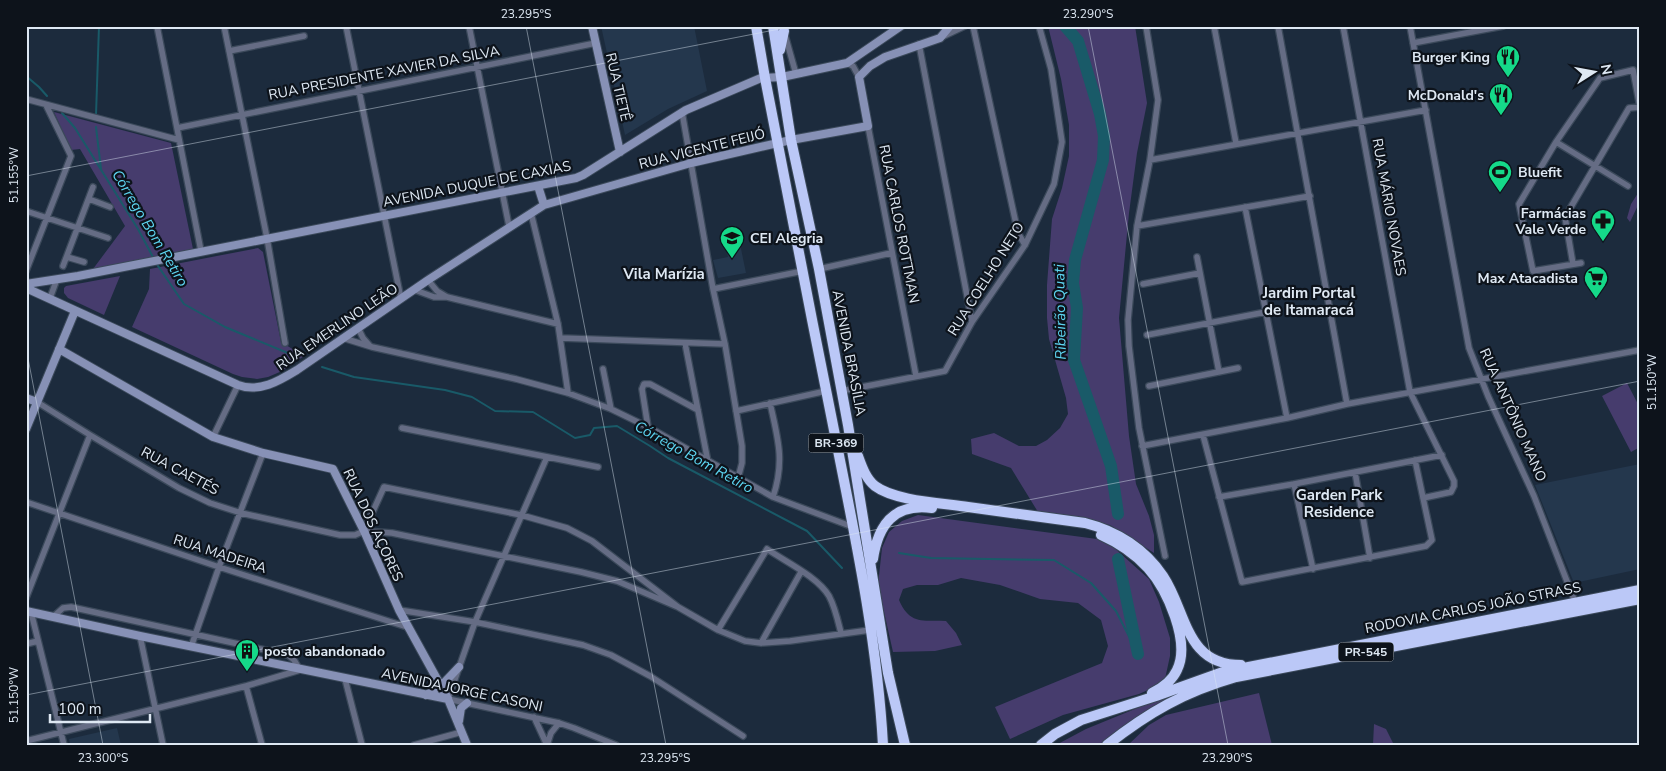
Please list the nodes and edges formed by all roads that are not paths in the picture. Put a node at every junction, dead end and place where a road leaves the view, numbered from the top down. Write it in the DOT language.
graph roads {
  1 [pos="157,26"];
  2 [pos="224,26"];
  3 [pos="346,26"];
  4 [pos="468,26"];
  5 [pos="592,26"];
  6 [pos="756,26"];
  7 [pos="773,26"];
  8 [pos="901,26"];
  9 [pos="950,26"];
  10 [pos="965,26"];
  11 [pos="973,26"];
  12 [pos="1039,26"];
  13 [pos="1146,26"];
  14 [pos="1214,26"];
  15 [pos="1278,26"];
  16 [pos="1343,26"];
  17 [pos="1410,26"];
  18 [pos="1503,26"];
  19 [pos="783,29"];
  20 [pos="1475,29"];
  21 [pos="304,36"];
  22 [pos="940,38"];
  23 [pos="596,43"];
  24 [pos="1413,43"];
  25 [pos="919,44"];
  26 [pos="229,51"];
  27 [pos="778,56"];
  28 [pos="847,63"];
  29 [pos="477,67"];
  30 [pos="796,74"];
  31 [pos="782,76"];
  32 [pos="859,76"];
  33 [pos="765,78"];
  34 [pos="1638,88"];
  35 [pos="359,90"];
  36 [pos="26,99"];
  37 [pos="46,106"];
  38 [pos="1426,110"];
  39 [pos="682,112"];
  40 [pos="242,114"];
  41 [pos="1361,122"];
  42 [pos="868,126"];
  43 [pos="176,128"];
  44 [pos="1298,134"];
  45 [pos="179,140"];
  46 [pos="791,140"];
  47 [pos="778,142"];
  48 [pos="1556,142"];
  49 [pos="1236,144"];
  50 [pos="620,152"];
  51 [pos="1150,160"];
  52 [pos="691,163"];
  53 [pos="1595,166"];
  54 [pos="580,177"];
  55 [pos="538,186"];
  56 [pos="1628,186"];
  57 [pos="93,187"];
  58 [pos="588,192"];
  59 [pos="502,193"];
  60 [pos="1310,196"];
  61 [pos="89,199"];
  62 [pos="544,205"];
  63 [pos="110,207"];
  64 [pos="1245,207"];
  65 [pos="26,211"];
  66 [pos="531,213"];
  67 [pos="386,216"];
  68 [pos="48,218"];
  69 [pos="509,226"];
  70 [pos="1136,226"];
  71 [pos="78,227"];
  72 [pos="108,238"];
  73 [pos="267,238"];
  74 [pos="1025,245"];
  75 [pos="201,251"];
  76 [pos="891,253"];
  77 [pos="1197,256"];
  78 [pos="67,257"];
  79 [pos="84,262"];
  80 [pos="1581,262"];
  81 [pos="1573,264"];
  82 [pos="63,266"];
  83 [pos="819,270"];
  84 [pos="26,271"];
  85 [pos="803,271"];
  86 [pos="1200,273"];
  87 [pos="57,280"];
  88 [pos="428,280"];
  89 [pos="1143,284"];
  90 [pos="26,286"];
  91 [pos="414,290"];
  92 [pos="713,290"];
  93 [pos="448,297"];
  94 [pos="50,298"];
  95 [pos="401,299"];
  96 [pos="75,311"];
  97 [pos="1266,312"];
  98 [pos="972,322"];
  99 [pos="1210,323"];
  100 [pos="558,324"];
  101 [pos="358,328"];
  102 [pos="1147,335"];
  103 [pos="343,338"];
  104 [pos="561,338"];
  105 [pos="285,343"];
  106 [pos="685,344"];
  107 [pos="725,344"];
  108 [pos="372,347"];
  109 [pos="59,349"];
  110 [pos="1640,350"];
  111 [pos="1238,368"];
  112 [pos="603,369"];
  113 [pos="1219,372"];
  114 [pos="916,376"];
  115 [pos="1482,380"];
  116 [pos="238,385"];
  117 [pos="1149,386"];
  118 [pos="826,391"];
  119 [pos="841,391"];
  120 [pos="1410,392"];
  121 [pos="568,393"];
  122 [pos="26,398"];
  123 [pos="38,402"];
  124 [pos="770,404"];
  125 [pos="1347,404"];
  126 [pos="610,409"];
  127 [pos="698,410"];
  128 [pos="736,411"];
  129 [pos="1287,418"];
  130 [pos="848,425"];
  131 [pos="648,427"];
  132 [pos="402,428"];
  133 [pos="26,430"];
  134 [pos="90,435"];
  135 [pos="1203,435"];
  136 [pos="213,437"];
  137 [pos="1142,446"];
  138 [pos="263,453"];
  139 [pos="1442,455"];
  140 [pos="547,456"];
  141 [pos="1415,460"];
  142 [pos="708,462"];
  143 [pos="598,467"];
  144 [pos="1355,472"];
  145 [pos="738,478"];
  146 [pos="1294,484"];
  147 [pos="773,497"];
  148 [pos="1219,497"];
  149 [pos="1423,498"];
  150 [pos="26,502"];
  151 [pos="240,513"];
  152 [pos="59,514"];
  153 [pos="521,515"];
  154 [pos="853,527"];
  155 [pos="364,531"];
  156 [pos="504,556"];
  157 [pos="1165,556"];
  158 [pos="1370,558"];
  159 [pos="219,567"];
  160 [pos="871,567"];
  161 [pos="1313,569"];
  162 [pos="801,572"];
  163 [pos="1640,590"];
  164 [pos="26,598"];
  165 [pos="1640,599"];
  166 [pos="1575,602"];
  167 [pos="678,606"];
  168 [pos="399,610"];
  169 [pos="29,612"];
  170 [pos="53,617"];
  171 [pos="475,622"];
  172 [pos="407,626"];
  173 [pos="718,630"];
  174 [pos="870,630"];
  175 [pos="841,633"];
  176 [pos="195,634"];
  177 [pos="140,636"];
  178 [pos="38,641"];
  179 [pos="761,643"];
  180 [pos="26,644"];
  181 [pos="191,646"];
  182 [pos="1252,665"];
  183 [pos="459,668"];
  184 [pos="300,670"];
  185 [pos="345,679"];
  186 [pos="246,686"];
  187 [pos="440,687"];
  188 [pos="452,688"];
  189 [pos="424,695"];
  190 [pos="448,699"];
  191 [pos="467,703"];
  192 [pos="1134,703"];
  193 [pos="156,710"];
  194 [pos="534,717"];
  195 [pos="559,724"];
  196 [pos="460,729"];
  197 [pos="60,733"];
  198 [pos="1055,734"];
  199 [pos="742,736"];
  200 [pos="26,741"];
  201 [pos="64,745"];
  202 [pos="163,745"];
  203 [pos="262,745"];
  204 [pos="362,745"];
  205 [pos="414,745"];
  206 [pos="467,745"];
  207 [pos="547,745"];
  208 [pos="616,745"];
  209 [pos="883,745"];
  210 [pos="905,745"];
  211 [pos="1041,745"];
  212 [pos="1046,745"];
  213 [pos="1107,745"];
  1 -- 43 [label="street"];
  2 -- 26 [label="street"];
  3 -- 35 [label="street"];
  4 -- 29 [label="street"];
  5 -- 23 [label="street, RUA TIETÊ"];
  6 -- 33 [label="highway, BR-369"];
  7 -- 27 [label="highway, AVENIDA BRASÍLIA / BR-369"];
  8 -- 28 [label="street, AVENIDA DUQUE DE CAXIAS"];
  9 -- 22 [label="street"];
  10 -- 22 [label="street"];
  11 -- 74 [label="street"];
  12 -- 74 [label="street, RUA COELHO NETO"];
  13 -- 51 [label="street"];
  14 -- 49 [label="street"];
  15 -- 44 [label="street"];
  16 -- 41 [label="street, RUA MÁRIO NOVAES"];
  17 -- 24 [label="street, RUA ANTÔNIO MANO"];
  18 -- 20 [label="street"];
  19 -- 27 [label="highway"];
  19 -- 30 [label="street"];
  20 -- 24 [label="street"];
  21 -- 26 [label="street"];
  22 -- 25 [label="street"];
  23 -- 29 [label="street, RUA PRESIDENTE XAVIER DA SILVA"];
  23 -- 50 [label="street, RUA TIETÊ"];
  24 -- 38 [label="street, RUA ANTÔNIO MANO"];
  25 -- 32 [label="street"];
  25 -- 98 [label="street"];
  26 -- 40 [label="street"];
  27 -- 31 [label="highway, AVENIDA BRASÍLIA / BR-369"];
  28 -- 30 [label="street, AVENIDA DUQUE DE CAXIAS"];
  28 -- 32 [label="street"];
  29 -- 35 [label="street, RUA PRESIDENTE XAVIER DA SILVA"];
  29 -- 59 [label="street"];
  30 -- 31 [label="street, AVENIDA DUQUE DE CAXIAS"];
  31 -- 33 [label="street, AVENIDA DUQUE DE CAXIAS"];
  31 -- 46 [label="highway, AVENIDA BRASÍLIA / BR-369"];
  32 -- 42 [label="street, RUA CARLOS ROTTMAN"];
  33 -- 39 [label="street, AVENIDA DUQUE DE CAXIAS"];
  33 -- 47 [label="highway, BR-369"];
  34 -- 48 [label="street"];
  34 -- 53 [label="street"];
  35 -- 40 [label="street, RUA PRESIDENTE XAVIER DA SILVA"];
  35 -- 67 [label="street"];
  36 -- 37 [label="street"];
  37 -- 45 [label="street"];
  37 -- 68 [label="street"];
  38 -- 41 [label="street"];
  38 -- 115 [label="street, RUA ANTÔNIO MANO"];
  39 -- 50 [label="street, AVENIDA DUQUE DE CAXIAS"];
  39 -- 52 [label="street"];
  40 -- 43 [label="street, RUA PRESIDENTE XAVIER DA SILVA"];
  40 -- 73 [label="street"];
  41 -- 44 [label="street"];
  41 -- 120 [label="street, RUA MÁRIO NOVAES"];
  42 -- 46 [label="street, RUA VICENTE FEIJÓ"];
  42 -- 76 [label="street, RUA CARLOS ROTTMAN"];
  43 -- 45 [label="street"];
  44 -- 49 [label="street"];
  44 -- 60 [label="street"];
  45 -- 75 [label="street"];
  46 -- 47 [label="street, RUA VICENTE FEIJÓ"];
  46 -- 83 [label="highway, AVENIDA BRASÍLIA / BR-369"];
  47 -- 52 [label="street, RUA VICENTE FEIJÓ"];
  47 -- 85 [label="highway, BR-369"];
  48 -- 53 [label="street"];
  48 -- 81 [label="street"];
  49 -- 51 [label="street"];
  50 -- 54 [label="street, AVENIDA DUQUE DE CAXIAS"];
  51 -- 70 [label="street"];
  52 -- 58 [label="street, RUA VICENTE FEIJÓ"];
  52 -- 92 [label="street"];
  53 -- 56 [label="street"];
  53 -- 81 [label="street"];
  54 -- 55 [label="street, AVENIDA DUQUE DE CAXIAS"];
  54 -- 58 [label="street"];
  55 -- 59 [label="street, AVENIDA DUQUE DE CAXIAS"];
  55 -- 62 [label="street"];
  57 -- 61 [label="street"];
  58 -- 62 [label="street, RUA VICENTE FEIJÓ"];
  59 -- 67 [label="street, AVENIDA DUQUE DE CAXIAS"];
  59 -- 69 [label="street"];
  60 -- 64 [label="street"];
  60 -- 125 [label="street"];
  61 -- 63 [label="street"];
  61 -- 71 [label="street"];
  62 -- 66 [label="street, RUA EMERLINO LEÃO"];
  64 -- 70 [label="street"];
  64 -- 97 [label="street"];
  65 -- 68 [label="street"];
  66 -- 69 [label="street, RUA EMERLINO LEÃO"];
  66 -- 100 [label="street"];
  67 -- 73 [label="street, AVENIDA DUQUE DE CAXIAS"];
  67 -- 95 [label="street"];
  68 -- 71 [label="street"];
  68 -- 84 [label="street"];
  69 -- 88 [label="street, RUA EMERLINO LEÃO"];
  70 -- 137 [label="street"];
  71 -- 72 [label="street"];
  71 -- 78 [label="street"];
  73 -- 75 [label="street, AVENIDA DUQUE DE CAXIAS"];
  73 -- 105 [label="street"];
  74 -- 98 [label="street, RUA COELHO NETO"];
  75 -- 87 [label="street, AVENIDA DUQUE DE CAXIAS"];
  76 -- 83 [label="street"];
  76 -- 114 [label="street, RUA CARLOS ROTTMAN"];
  77 -- 86 [label="street"];
  78 -- 79 [label="street"];
  78 -- 82 [label="street"];
  80 -- 81 [label="street"];
  83 -- 119 [label="highway, AVENIDA BRASÍLIA / BR-369"];
  85 -- 92 [label="street"];
  85 -- 118 [label="highway, BR-369"];
  86 -- 89 [label="street"];
  86 -- 99 [label="street"];
  87 -- 90 [label="street, AVENIDA DUQUE DE CAXIAS"];
  87 -- 94 [label="street"];
  88 -- 91 [label="street, RUA EMERLINO LEÃO"];
  88 -- 93 [label="street"];
  90 -- 94 [label="street, RUA EMERLINO LEÃO"];
  91 -- 93 [label="street"];
  91 -- 95 [label="street, RUA EMERLINO LEÃO"];
  92 -- 107 [label="street"];
  93 -- 100 [label="street"];
  94 -- 96 [label="street, RUA EMERLINO LEÃO"];
  95 -- 101 [label="street, RUA EMERLINO LEÃO"];
  96 -- 109 [label="street"];
  96 -- 116 [label="street, RUA EMERLINO LEÃO"];
  97 -- 99 [label="street"];
  97 -- 129 [label="street"];
  98 -- 114 [label="street, RUA COELHO NETO"];
  99 -- 102 [label="street"];
  99 -- 113 [label="street"];
  100 -- 104 [label="street"];
  101 -- 103 [label="street, RUA EMERLINO LEÃO"];
  101 -- 108 [label="street"];
  103 -- 108 [label="street"];
  103 -- 116 [label="street, RUA EMERLINO LEÃO"];
  104 -- 106 [label="street"];
  104 -- 121 [label="street"];
  106 -- 107 [label="street"];
  106 -- 127 [label="street"];
  107 -- 128 [label="street"];
  108 -- 121 [label="street"];
  109 -- 123 [label="street"];
  109 -- 136 [label="street, RUA DOS AÇORES"];
  110 -- 115 [label="street"];
  111 -- 113 [label="street"];
  112 -- 126 [label="street"];
  113 -- 117 [label="street"];
  114 -- 119 [label="street"];
  115 -- 120 [label="street"];
  115 -- 166 [label="street, RUA ANTÔNIO MANO"];
  116 -- 136 [label="street"];
  118 -- 124 [label="street"];
  118 -- 154 [label="highway, BR-369"];
  119 -- 130 [label="highway, AVENIDA BRASÍLIA / BR-369"];
  120 -- 125 [label="street"];
  120 -- 139 [label="street, RUA MÁRIO NOVAES"];
  121 -- 126 [label="street"];
  122 -- 123 [label="street, RUA CAETÉS"];
  123 -- 133 [label="street"];
  123 -- 134 [label="street, RUA CAETÉS"];
  124 -- 128 [label="street"];
  124 -- 147 [label="street"];
  125 -- 129 [label="street"];
  126 -- 131 [label="street"];
  127 -- 131 [label="street"];
  127 -- 142 [label="street"];
  128 -- 145 [label="street"];
  129 -- 135 [label="street"];
  130 -- 160 [label="highway, AVENIDA BRASÍLIA / BR-369"];
  130 -- 182 [label="highway"];
  131 -- 142 [label="street"];
  132 -- 140 [label="street"];
  134 -- 151 [label="street, RUA CAETÉS"];
  134 -- 152 [label="street"];
  135 -- 137 [label="street"];
  135 -- 148 [label="street"];
  136 -- 138 [label="street, RUA DOS AÇORES"];
  137 -- 157 [label="street"];
  138 -- 151 [label="street"];
  138 -- 155 [label="street, RUA DOS AÇORES"];
  139 -- 141 [label="street"];
  139 -- 149 [label="street, RUA MÁRIO NOVAES"];
  140 -- 143 [label="street"];
  140 -- 153 [label="street"];
  141 -- 144 [label="street"];
  141 -- 149 [label="street"];
  142 -- 145 [label="street"];
  144 -- 146 [label="street"];
  144 -- 158 [label="street"];
  145 -- 147 [label="street"];
  146 -- 148 [label="street"];
  146 -- 161 [label="street"];
  147 -- 154 [label="street"];
  148 -- 161 [label="street"];
  149 -- 158 [label="street"];
  150 -- 152 [label="street, RUA MADEIRA"];
  151 -- 155 [label="street, RUA CAETÉS"];
  151 -- 159 [label="street"];
  152 -- 159 [label="street, RUA MADEIRA"];
  152 -- 164 [label="street"];
  153 -- 155 [label="street"];
  153 -- 156 [label="street"];
  153 -- 167 [label="street"];
  154 -- 174 [label="highway, BR-369"];
  155 -- 156 [label="street, RUA CAETÉS"];
  155 -- 168 [label="street, RUA DOS AÇORES"];
  156 -- 167 [label="street, RUA CAETÉS"];
  156 -- 171 [label="street"];
  158 -- 161 [label="street"];
  159 -- 172 [label="street, RUA MADEIRA"];
  159 -- 176 [label="street"];
  160 -- 192 [label="highway"];
  160 -- 210 [label="highway, AVENIDA BRASÍLIA / BR-369"];
  162 -- 173 [label="street"];
  162 -- 175 [label="street"];
  162 -- 179 [label="street"];
  163 -- 166 [label="highway, RODOVIA CARLOS JOÃO STRASS / PR-545"];
  165 -- 213 [label="highway, RODOVIA CARLOS JOÃO STRASS / PR-545"];
  166 -- 182 [label="highway, RODOVIA CARLOS JOÃO STRASS / PR-545"];
  167 -- 173 [label="street"];
  168 -- 171 [label="street"];
  168 -- 172 [label="street, RUA DOS AÇORES"];
  169 -- 170 [label="street, AVENIDA JORGE CASONI"];
  169 -- 178 [label="street"];
  170 -- 176 [label="street"];
  170 -- 177 [label="street, AVENIDA JORGE CASONI"];
  171 -- 183 [label="street"];
  171 -- 199 [label="street"];
  172 -- 187 [label="street, RUA DOS AÇORES"];
  173 -- 179 [label="street"];
  174 -- 175 [label="street"];
  174 -- 209 [label="highway, BR-369"];
  175 -- 179 [label="street"];
  176 -- 181 [label="street"];
  176 -- 184 [label="street"];
  177 -- 181 [label="street, AVENIDA JORGE CASONI"];
  177 -- 193 [label="street"];
  178 -- 180 [label="street"];
  178 -- 197 [label="street"];
  181 -- 184 [label="street, AVENIDA JORGE CASONI"];
  182 -- 192 [label="highway, RODOVIA CARLOS JOÃO STRASS / PR-545"];
  183 -- 187 [label="street"];
  183 -- 188 [label="street"];
  184 -- 185 [label="street, AVENIDA JORGE CASONI"];
  184 -- 186 [label="street"];
  185 -- 189 [label="street, AVENIDA JORGE CASONI"];
  185 -- 204 [label="street"];
  186 -- 193 [label="street"];
  186 -- 203 [label="street"];
  187 -- 189 [label="street"];
  187 -- 190 [label="street, RUA DOS AÇORES"];
  188 -- 190 [label="street"];
  188 -- 191 [label="street"];
  189 -- 190 [label="street, AVENIDA JORGE CASONI"];
  190 -- 191 [label="street, AVENIDA JORGE CASONI"];
  190 -- 196 [label="street, RUA DOS AÇORES"];
  191 -- 194 [label="street, AVENIDA JORGE CASONI"];
  191 -- 196 [label="street"];
  192 -- 198 [label="highway, RODOVIA CARLOS JOÃO STRASS / PR-545"];
  193 -- 197 [label="street"];
  193 -- 202 [label="street"];
  194 -- 195 [label="street, AVENIDA JORGE CASONI"];
  194 -- 207 [label="street"];
  195 -- 207 [label="street"];
  195 -- 208 [label="street, AVENIDA JORGE CASONI"];
  196 -- 205 [label="street"];
  196 -- 206 [label="street, RUA DOS AÇORES"];
  197 -- 200 [label="street"];
  197 -- 201 [label="street"];
  198 -- 211 [label="highway"];
  198 -- 212 [label="highway"];
}
